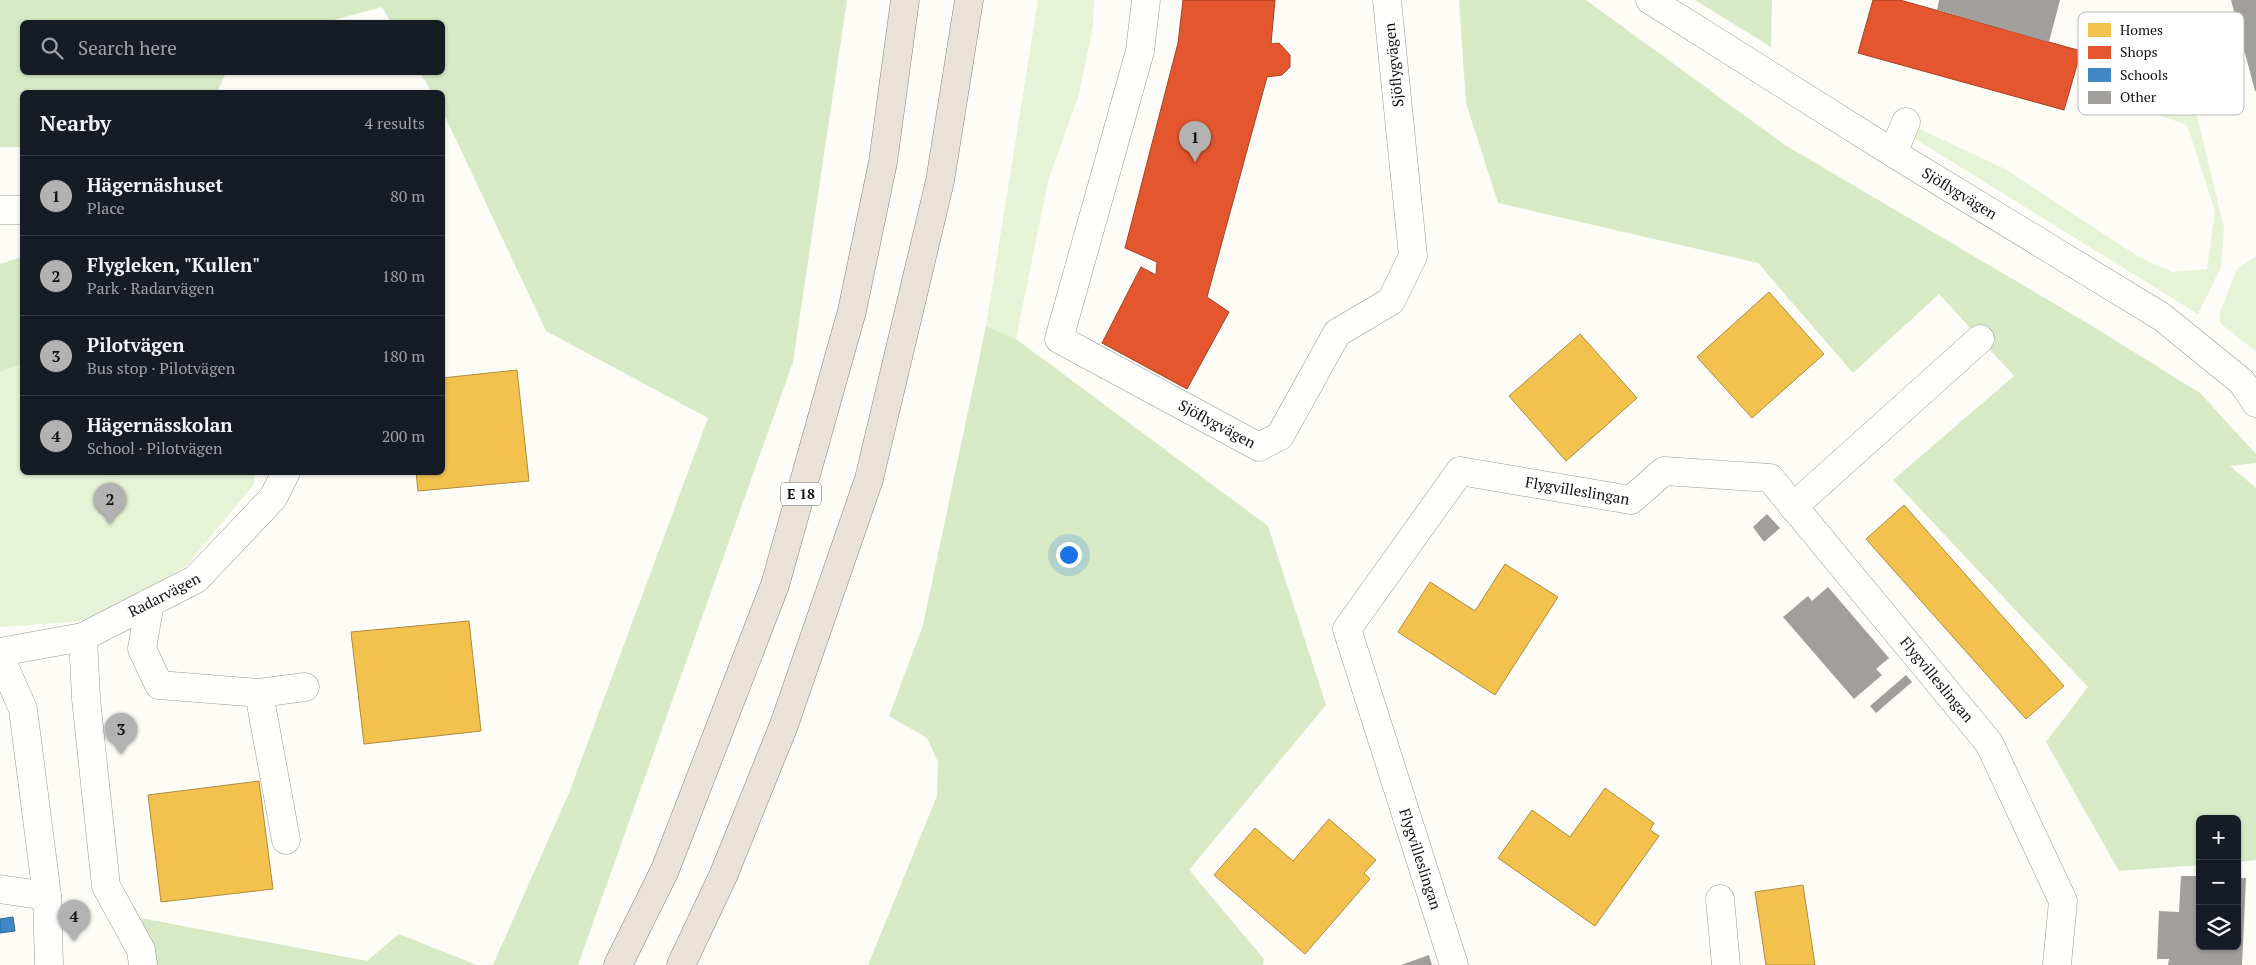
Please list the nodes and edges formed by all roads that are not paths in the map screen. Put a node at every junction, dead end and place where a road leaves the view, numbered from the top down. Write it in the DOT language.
graph roads {
  1 [pos="905,0"];
  2 [pos="969,0"];
  3 [pos="1146,0"];
  4 [pos="1387,0"];
  5 [pos="1650,0"];
  6 [pos="1906,122"];
  7 [pos="1893,153"];
  8 [pos="0,210"];
  9 [pos="20,210"];
  10 [pos="1980,339"];
  11 [pos="2254,395"];
  12 [pos="284,475"];
  13 [pos="1793,507"];
  14 [pos="150,602"];
  15 [pos="83,637"];
  16 [pos="0,652"];
  17 [pos="0,657"];
  18 [pos="304,687"];
  19 [pos="259,692"];
  20 [pos="286,840"];
  21 [pos="0,888"];
  22 [pos="47,896"];
  23 [pos="1720,900"];
  24 [pos="49,965"];
  25 [pos="143,965"];
  26 [pos="618,965"];
  27 [pos="681,965"];
  28 [pos="1454,965"];
  29 [pos="1726,965"];
  30 [pos="2056,965"];
  1 -- 26 [label="highway, E 18"];
  2 -- 27 [label="highway"];
  3 -- 4 [label="street, Sjöflygvägen"];
  5 -- 7 [label="street, Sjöflygvägen"];
  6 -- 7 [label="street"];
  7 -- 11 [label="street, Sjöflygvägen"];
  8 -- 9 [label="street"];
  10 -- 13 [label="street"];
  12 -- 14 [label="street, Radarvägen"];
  13 -- 28 [label="street, Flygvilleslingan"];
  13 -- 30 [label="street, Flygvilleslingan"];
  14 -- 15 [label="street, Radarvägen"];
  14 -- 19 [label="street"];
  15 -- 16 [label="street, Radarvägen"];
  15 -- 25 [label="street"];
  17 -- 22 [label="street"];
  18 -- 19 [label="street"];
  19 -- 20 [label="street"];
  21 -- 22 [label="street"];
  22 -- 24 [label="street"];
  23 -- 29 [label="street"];
}
